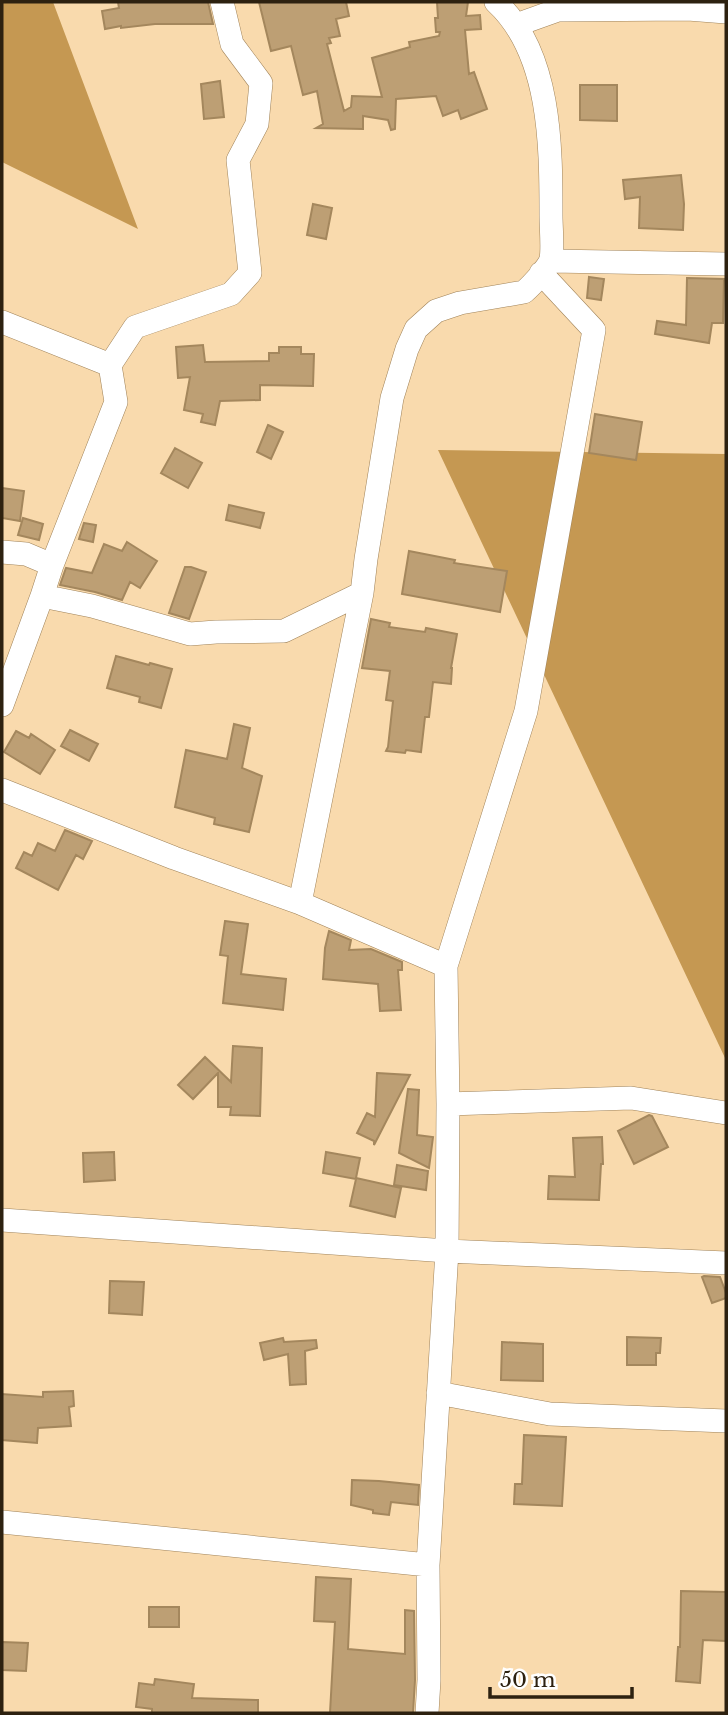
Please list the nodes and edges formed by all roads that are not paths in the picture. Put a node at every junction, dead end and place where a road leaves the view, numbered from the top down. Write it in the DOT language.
graph roads {
  1 [pos="222,2"];
  2 [pos="496,2"];
  3 [pos="726,12"];
  4 [pos="516,25"];
  5 [pos="726,264"];
  6 [pos="546,267"];
  7 [pos="2,322"];
  8 [pos="110,365"];
  9 [pos="2,552"];
  10 [pos="52,565"];
  11 [pos="362,593"];
  12 [pos="42,596"];
  13 [pos="2,705"];
  14 [pos="2,790"];
  15 [pos="300,903"];
  16 [pos="446,967"];
  17 [pos="448,1104"];
  18 [pos="726,1113"];
  19 [pos="2,1220"];
  20 [pos="447,1251"];
  21 [pos="726,1263"];
  22 [pos="438,1394"];
  23 [pos="726,1420"];
  24 [pos="2,1522"];
  25 [pos="428,1564"];
  26 [pos="427,1713"];
  1 -- 8 [label="street"];
  2 -- 4 [label="street"];
  3 -- 4 [label="street"];
  4 -- 6 [label="street"];
  5 -- 6 [label="street"];
  6 -- 11 [label="street"];
  6 -- 16 [label="street"];
  7 -- 8 [label="street"];
  8 -- 10 [label="street"];
  9 -- 10 [label="street"];
  10 -- 12 [label="street"];
  11 -- 12 [label="street"];
  11 -- 15 [label="street"];
  12 -- 13 [label="street"];
  14 -- 15 [label="street"];
  15 -- 16 [label="street"];
  16 -- 17 [label="street"];
  17 -- 18 [label="street"];
  17 -- 20 [label="street"];
  19 -- 20 [label="street"];
  20 -- 21 [label="street"];
  20 -- 22 [label="street"];
  22 -- 23 [label="street"];
  22 -- 25 [label="street"];
  24 -- 25 [label="street"];
  25 -- 26 [label="street"];
}
